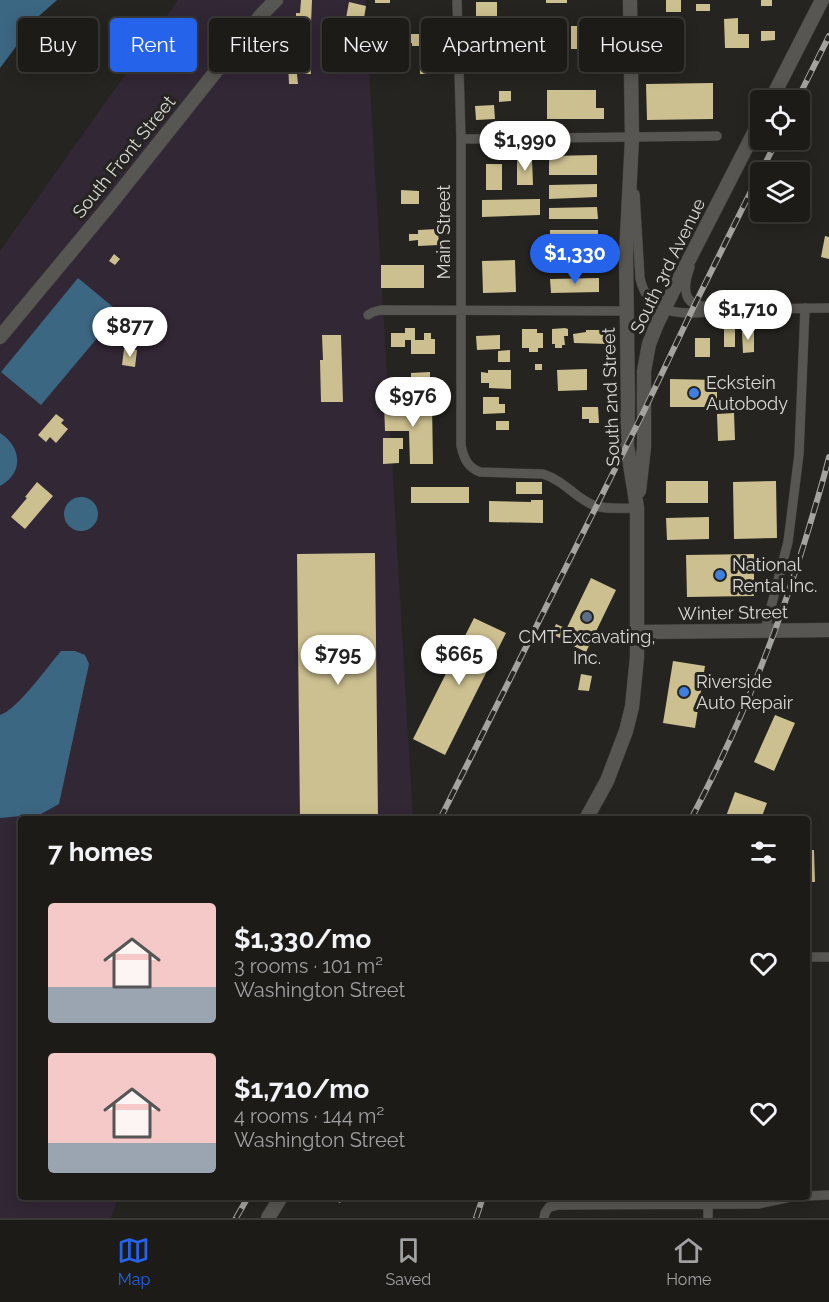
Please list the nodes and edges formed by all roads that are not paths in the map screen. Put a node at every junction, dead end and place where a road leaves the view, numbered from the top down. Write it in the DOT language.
graph roads {
  1 [pos="276,0"];
  2 [pos="457,0"];
  3 [pos="630,0"];
  4 [pos="822,0"];
  5 [pos="776,90"];
  6 [pos="717,136"];
  7 [pos="632,138"];
  8 [pos="461,139"];
  9 [pos="750,141"];
  10 [pos="632,154"];
  11 [pos="695,248"];
  12 [pos="805,308"];
  13 [pos="829,308"];
  14 [pos="664,309"];
  15 [pos="727,309"];
  16 [pos="460,310"];
  17 [pos="626,311"];
  18 [pos="368,315"];
  19 [pos="0,337"];
  20 [pos="637,508"];
  21 [pos="765,630"];
  22 [pos="829,630"];
  23 [pos="638,632"];
  24 [pos="587,816"];
  25 [pos="810,957"];
  26 [pos="829,957"];
  27 [pos="829,1195"];
  28 [pos="810,1196"];
  29 [pos="279,1200"];
  30 [pos="758,1200"];
  31 [pos="622,1201"];
  32 [pos="708,1204"];
  33 [pos="545,1214"];
  34 [pos="268,1218"];
  35 [pos="708,1218"];
  1 -- 19 [label="main road, South Front Street"];
  2 -- 8 [label="street, Main Street"];
  3 -- 7 [label="main road, South 2nd Street"];
  4 -- 5 [label="main road"];
  6 -- 7 [label="street"];
  7 -- 8 [label="street"];
  7 -- 10 [label="main road, South 2nd Street"];
  8 -- 16 [label="street, Main Street"];
  9 -- 11 [label="main road, South 3rd Avenue"];
  10 -- 14 [label="street"];
  10 -- 17 [label="main road, South 2nd Street"];
  11 -- 14 [label="main road, South 3rd Avenue"];
  11 -- 15 [label="street"];
  12 -- 13 [label="street"];
  12 -- 15 [label="street"];
  12 -- 21 [label="street"];
  14 -- 15 [label="street"];
  14 -- 20 [label="main road, South 3rd Avenue"];
  16 -- 17 [label="street"];
  16 -- 18 [label="street"];
  16 -- 20 [label="street, Main Street"];
  17 -- 20 [label="main road, South 2nd Street"];
  20 -- 23 [label="main road, South 2nd Street"];
  21 -- 22 [label="main road, Winter Street"];
  21 -- 23 [label="main road, Winter Street"];
  23 -- 24 [label="main road, South 2nd Street"];
  25 -- 26 [label="street"];
  27 -- 28 [label="street"];
  29 -- 34 [label="main road"];
  30 -- 32 [label="street"];
  31 -- 32 [label="street"];
  31 -- 33 [label="street"];
  32 -- 35 [label="street"];
}
